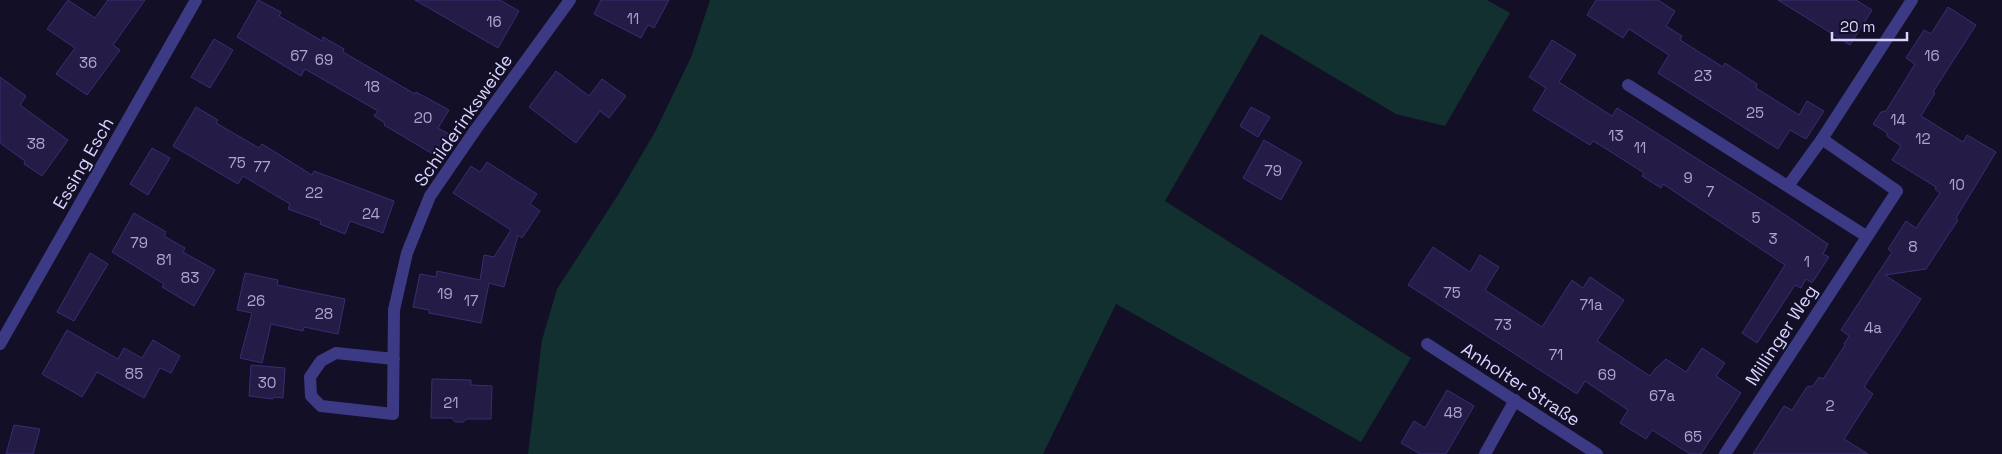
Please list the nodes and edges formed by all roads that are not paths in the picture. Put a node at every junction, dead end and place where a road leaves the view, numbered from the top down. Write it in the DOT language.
graph roads {
  1 [pos="196,0"];
  2 [pos="570,0"];
  3 [pos="1908,1"];
  4 [pos="1628,85"];
  5 [pos="1822,139"];
  6 [pos="1788,186"];
  7 [pos="1866,236"];
  8 [pos="0,344"];
  9 [pos="1427,344"];
  10 [pos="394,359"];
  11 [pos="1515,400"];
  12 [pos="1485,454"];
  13 [pos="1597,454"];
  14 [pos="1724,454"];
  1 -- 8 [label="street, Essing Esch"];
  2 -- 10 [label="street, Schilderinksweide"];
  3 -- 5 [label="street"];
  4 -- 6 [label="street"];
  5 -- 6 [label="street"];
  5 -- 7 [label="street, Millinger Weg"];
  6 -- 7 [label="street"];
  7 -- 14 [label="street, Millinger Weg"];
  9 -- 11 [label="street, Anholter Straße"];
  10 -- 10 [label="street, Schilderinksweide"];
  11 -- 12 [label="street"];
  11 -- 13 [label="street, Anholter Straße"];
}
